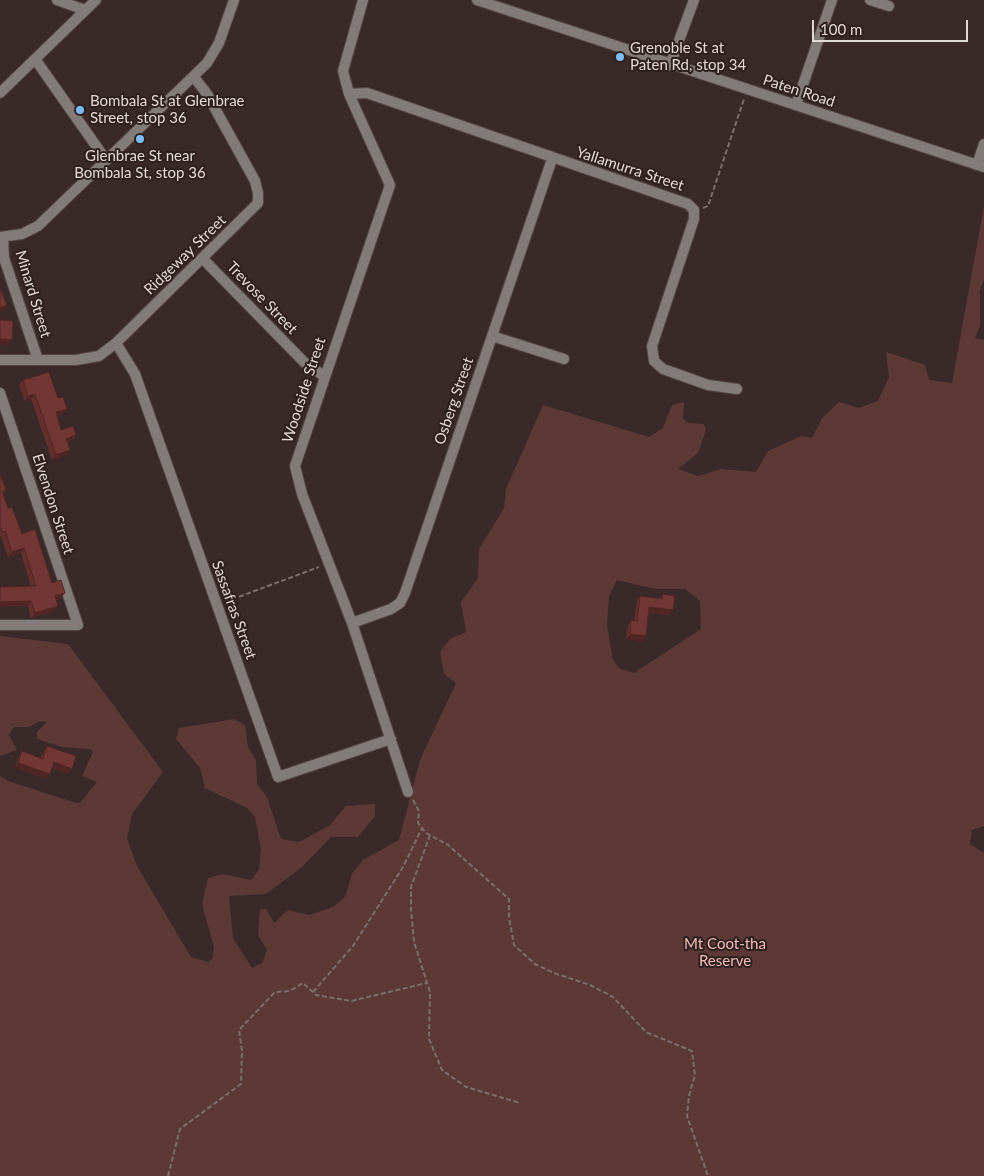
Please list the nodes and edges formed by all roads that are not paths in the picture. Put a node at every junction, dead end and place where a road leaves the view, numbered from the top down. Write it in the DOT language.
graph roads {
  1 [pos="57,0"];
  2 [pos="96,0"];
  3 [pos="234,0"];
  4 [pos="363,0"];
  5 [pos="477,0"];
  6 [pos="694,0"];
  7 [pos="832,0"];
  8 [pos="870,0"];
  9 [pos="889,6"];
  10 [pos="85,10"];
  11 [pos="35,59"];
  12 [pos="670,65"];
  13 [pos="194,77"];
  14 [pos="0,92"];
  15 [pos="348,94"];
  16 [pos="796,105"];
  17 [pos="984,144"];
  18 [pos="552,159"];
  19 [pos="106,160"];
  20 [pos="981,166"];
  21 [pos="2,237"];
  22 [pos="203,259"];
  23 [pos="492,336"];
  24 [pos="116,343"];
  25 [pos="564,359"];
  26 [pos="0,360"];
  27 [pos="38,360"];
  28 [pos="324,376"];
  29 [pos="737,388"];
  30 [pos="0,393"];
  31 [pos="352,623"];
  32 [pos="0,625"];
  33 [pos="390,739"];
  34 [pos="408,792"];
  1 -- 10 [label="street"];
  2 -- 10 [label="street"];
  3 -- 13 [label="street"];
  4 -- 15 [label="street, Woodside Street"];
  5 -- 12 [label="street, Paten Road"];
  6 -- 12 [label="street"];
  7 -- 16 [label="street"];
  8 -- 9 [label="street"];
  10 -- 11 [label="street"];
  11 -- 14 [label="street"];
  11 -- 19 [label="street"];
  12 -- 16 [label="street, Paten Road"];
  13 -- 19 [label="street"];
  13 -- 22 [label="street, Ridgeway Street"];
  15 -- 18 [label="street, Yallamurra Street"];
  15 -- 28 [label="street, Woodside Street"];
  16 -- 20 [label="street, Paten Road"];
  17 -- 20 [label="street"];
  18 -- 23 [label="street, Osberg Street"];
  18 -- 29 [label="street, Yallamurra Street"];
  19 -- 21 [label="street"];
  21 -- 27 [label="street, Minard Street"];
  22 -- 24 [label="street, Ridgeway Street"];
  22 -- 28 [label="street, Trevose Street"];
  23 -- 25 [label="street"];
  23 -- 31 [label="street, Osberg Street"];
  24 -- 27 [label="street, Ridgeway Street"];
  24 -- 33 [label="street, Sassafras Street"];
  26 -- 27 [label="street, Ridgeway Street"];
  28 -- 31 [label="street, Woodside Street"];
  30 -- 32 [label="street, Elvendon Street"];
  31 -- 33 [label="street, Woodside Street"];
  33 -- 34 [label="street, Woodside Street"];
}
